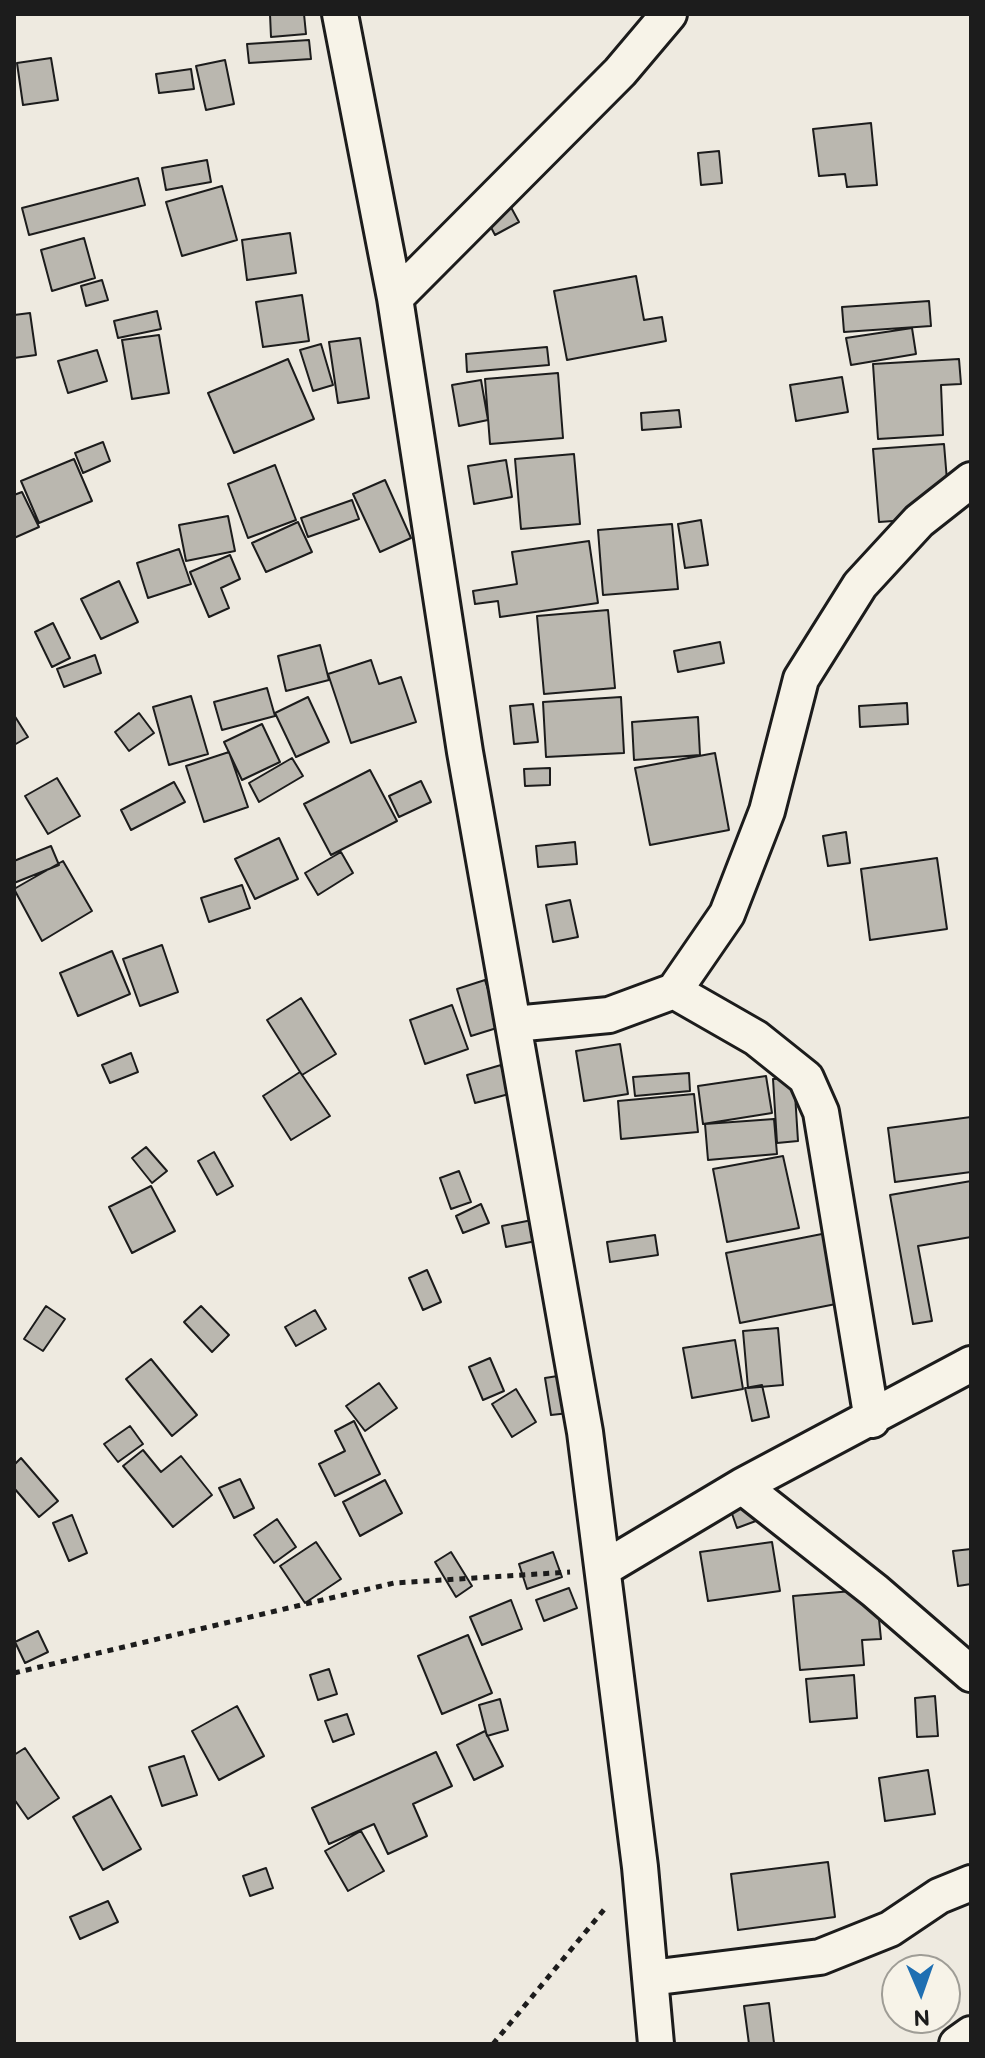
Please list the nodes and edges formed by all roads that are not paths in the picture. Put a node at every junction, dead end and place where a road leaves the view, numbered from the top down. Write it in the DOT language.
graph roads {
  1 [pos="340,14"];
  2 [pos="669,14"];
  3 [pos="395,298"];
  4 [pos="971,480"];
  5 [pos="674,991"];
  6 [pos="514,1024"];
  7 [pos="971,1364"];
  8 [pos="872,1420"];
  9 [pos="742,1486"];
  10 [pos="603,1569"];
  11 [pos="971,1674"];
  12 [pos="971,1883"];
  13 [pos="650,1978"];
  14 [pos="971,2034"];
  15 [pos="656,2044"];
  16 [pos="957,2044"];
  1 -- 3 [label="street"];
  2 -- 3 [label="street"];
  3 -- 6 [label="street"];
  4 -- 5 [label="street"];
  5 -- 6 [label="street"];
  5 -- 8 [label="street"];
  6 -- 10 [label="street"];
  7 -- 8 [label="street"];
  8 -- 9 [label="street"];
  9 -- 10 [label="street"];
  9 -- 11 [label="street"];
  10 -- 13 [label="street"];
  12 -- 13 [label="street"];
  13 -- 15 [label="street"];
  14 -- 16 [label="street"];
}
